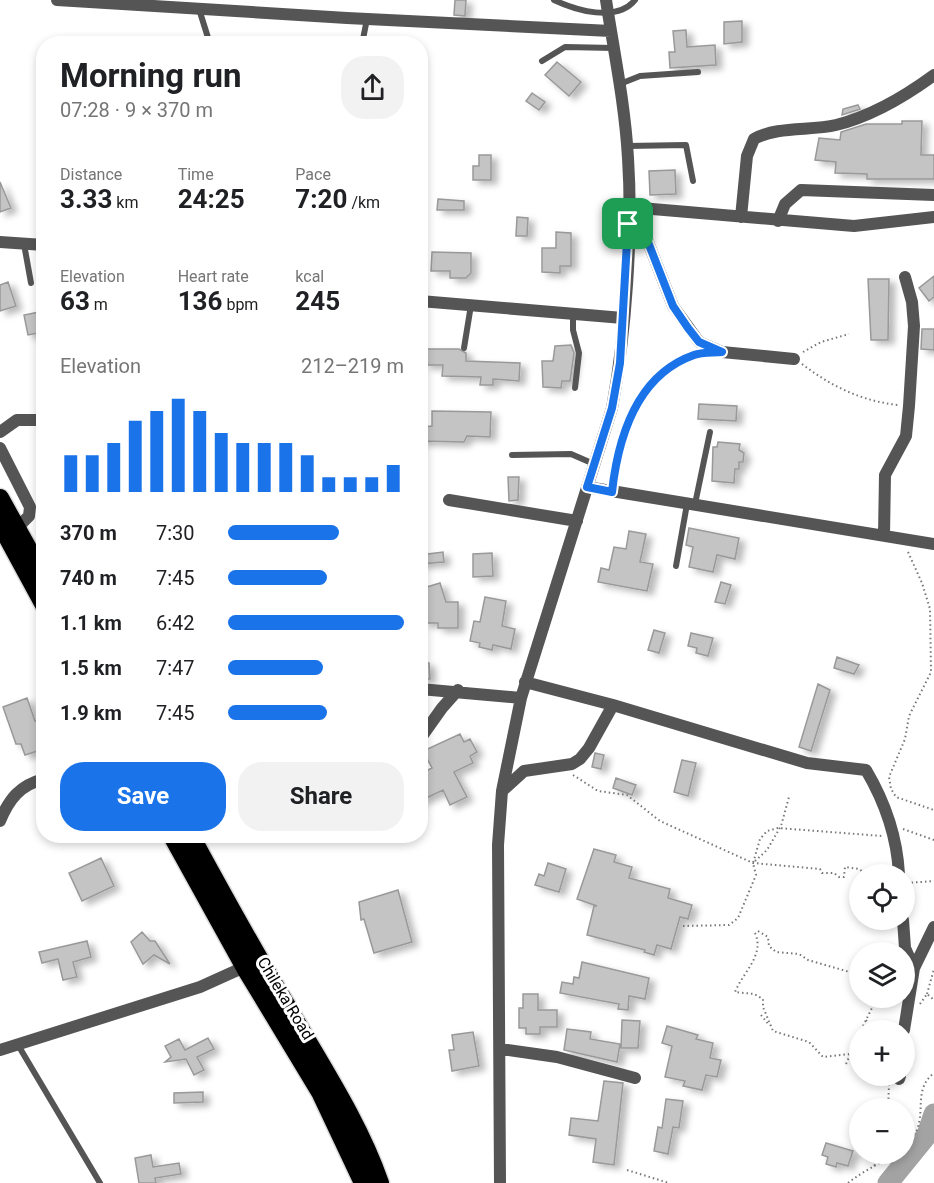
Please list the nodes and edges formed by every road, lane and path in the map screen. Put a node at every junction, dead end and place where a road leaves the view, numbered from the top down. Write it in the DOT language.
graph roads {
  1 [pos="57,0"];
  2 [pos="554,0"];
  3 [pos="635,0"];
  4 [pos="86,1"];
  5 [pos="607,6"];
  6 [pos="199,9"];
  7 [pos="367,19"];
  8 [pos="611,31"];
  9 [pos="207,36"];
  10 [pos="364,36"];
  11 [pos="614,48"];
  12 [pos="542,61"];
  13 [pos="698,72"];
  14 [pos="934,75"];
  15 [pos="619,84"];
  16 [pos="627,146"];
  17 [pos="693,181"];
  18 [pos="934,195"];
  19 [pos="629,207"];
  20 [pos="741,217"];
  21 [pos="934,217"];
  22 [pos="778,221"];
  23 [pos="628,224"];
  24 [pos="0,242"];
  25 [pos="24,244"];
  26 [pos="36,245"];
  27 [pos="905,277"];
  28 [pos="31,283"];
  29 [pos="428,302"];
  30 [pos="471,305"];
  31 [pos="573,314"];
  32 [pos="623,318"];
  33 [pos="849,333"];
  34 [pos="464,348"];
  35 [pos="722,352"];
  36 [pos="794,359"];
  37 [pos="574,388"];
  38 [pos="909,406"];
  39 [pos="36,420"];
  40 [pos="0,432"];
  41 [pos="711,432"];
  42 [pos="0,448"];
  43 [pos="512,455"];
  44 [pos="594,464"];
  45 [pos="587,487"];
  46 [pos="612,492"];
  47 [pos="0,498"];
  48 [pos="449,500"];
  49 [pos="691,504"];
  50 [pos="577,521"];
  51 [pos="8,527"];
  52 [pos="884,536"];
  53 [pos="902,540"];
  54 [pos="934,544"];
  55 [pos="36,566"];
  56 [pos="676,566"];
  57 [pos="36,588"];
  58 [pos="525,682"];
  59 [pos="428,689"];
  60 [pos="458,690"];
  61 [pos="521,698"];
  62 [pos="613,705"];
  63 [pos="428,728"];
  64 [pos="555,766"];
  65 [pos="36,781"];
  66 [pos="502,791"];
  67 [pos="789,797"];
  68 [pos="934,810"];
  69 [pos="0,821"];
  70 [pos="892,829"];
  71 [pos="934,840"];
  72 [pos="176,843"];
  73 [pos="194,843"];
  74 [pos="753,863"];
  75 [pos="897,864"];
  76 [pos="849,867"];
  77 [pos="934,881"];
  78 [pos="915,883"];
  79 [pos="683,926"];
  80 [pos="934,927"];
  81 [pos="252,964"];
  82 [pos="915,966"];
  83 [pos="934,969"];
  84 [pos="849,972"];
  85 [pos="927,994"];
  86 [pos="872,1008"];
  87 [pos="761,1015"];
  88 [pos="866,1019"];
  89 [pos="769,1025"];
  90 [pos="18,1044"];
  91 [pos="501,1049"];
  92 [pos="0,1050"];
  93 [pos="849,1054"];
  94 [pos="849,1056"];
  95 [pos="846,1064"];
  96 [pos="934,1073"];
  97 [pos="635,1078"];
  98 [pos="915,1133"];
  99 [pos="877,1164"];
  100 [pos="874,1166"];
  101 [pos="627,1170"];
  102 [pos="100,1183"];
  103 [pos="363,1183"];
  104 [pos="380,1183"];
  105 [pos="500,1183"];
  106 [pos="669,1183"];
  107 [pos="848,1183"];
  1 -- 4 [label="street"];
  2 -- 5 [label="lane"];
  3 -- 5 [label="lane"];
  4 -- 6 [label="street"];
  5 -- 8 [label="street"];
  6 -- 7 [label="street"];
  6 -- 9 [label="lane"];
  7 -- 8 [label="street"];
  7 -- 10 [label="lane"];
  8 -- 11 [label="street"];
  11 -- 12 [label="lane"];
  11 -- 15 [label="street"];
  13 -- 15 [label="lane"];
  14 -- 20 [label="street"];
  15 -- 16 [label="street"];
  16 -- 17 [label="lane"];
  16 -- 19 [label="street"];
  18 -- 22 [label="street"];
  19 -- 20 [label="street"];
  19 -- 23 [label="street"];
  20 -- 22 [label="street"];
  21 -- 22 [label="street"];
  23 -- 32 [label="street"];
  23 -- 35 [label="street"];
  24 -- 25 [label="street"];
  25 -- 26 [label="street"];
  25 -- 28 [label="lane"];
  27 -- 38 [label="street"];
  29 -- 30 [label="street"];
  30 -- 31 [label="street"];
  30 -- 34 [label="lane"];
  31 -- 32 [label="street"];
  31 -- 37 [label="lane"];
  32 -- 44 [label="street"];
  33 -- 36 [label="path"];
  35 -- 36 [label="street"];
  35 -- 46 [label="path"];
  36 -- 38 [label="path"];
  38 -- 52 [label="street"];
  39 -- 40 [label="street"];
  41 -- 49 [label="lane"];
  42 -- 51 [label="street"];
  43 -- 44 [label="lane"];
  44 -- 45 [label="street"];
  45 -- 46 [label="street"];
  45 -- 50 [label="street"];
  46 -- 49 [label="street"];
  47 -- 51 [label="highway"];
  48 -- 50 [label="street"];
  49 -- 52 [label="street"];
  49 -- 56 [label="lane"];
  50 -- 58 [label="street"];
  51 -- 55 [label="highway"];
  51 -- 57 [label="highway"];
  52 -- 53 [label="street"];
  53 -- 54 [label="street"];
  53 -- 68 [label="path"];
  58 -- 61 [label="street"];
  58 -- 62 [label="street"];
  59 -- 60 [label="street"];
  60 -- 61 [label="street"];
  60 -- 63 [label="street"];
  61 -- 66 [label="street"];
  62 -- 64 [label="street"];
  62 -- 70 [label="street"];
  64 -- 66 [label="street"];
  64 -- 74 [label="path"];
  65 -- 69 [label="street"];
  66 -- 91 [label="street"];
  67 -- 74 [label="path"];
  70 -- 71 [label="path"];
  70 -- 74 [label="path"];
  70 -- 75 [label="street"];
  72 -- 81 [label="highway, Chileka Road"];
  73 -- 81 [label="highway, Chileka Road"];
  74 -- 76 [label="path"];
  74 -- 79 [label="path"];
  77 -- 78 [label="path"];
  80 -- 82 [label="street"];
  81 -- 90 [label="street"];
  81 -- 103 [label="highway, Chileka Road"];
  81 -- 104 [label="highway, Chileka Road"];
  83 -- 85 [label="path"];
  84 -- 89 [label="path"];
  86 -- 88 [label="path"];
  87 -- 89 [label="path"];
  89 -- 93 [label="path"];
  90 -- 92 [label="street"];
  90 -- 102 [label="lane"];
  91 -- 97 [label="street"];
  91 -- 105 [label="street"];
  94 -- 95 [label="path"];
  96 -- 98 [label="path"];
  99 -- 100 [label="path"];
  100 -- 107 [label="path"];
  101 -- 106 [label="path"];
}
